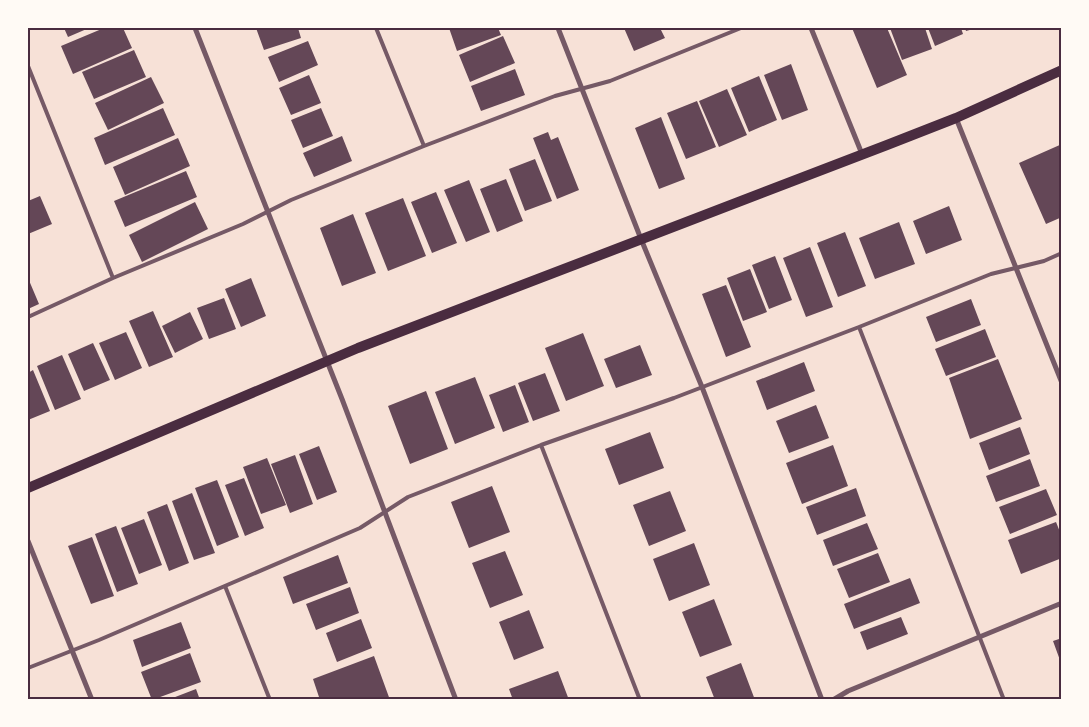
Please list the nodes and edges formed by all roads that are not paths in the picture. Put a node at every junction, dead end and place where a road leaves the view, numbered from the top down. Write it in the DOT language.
graph roads {
  1 [pos="195,28"];
  2 [pos="376,28"];
  3 [pos="558,28"];
  4 [pos="741,28"];
  5 [pos="810,28"];
  6 [pos="28,66"];
  7 [pos="1062,70"];
  8 [pos="582,89"];
  9 [pos="956,118"];
  10 [pos="424,146"];
  11 [pos="862,155"];
  12 [pos="268,211"];
  13 [pos="641,239"];
  14 [pos="1062,253"];
  15 [pos="1016,268"];
  16 [pos="113,278"];
  17 [pos="28,317"];
  18 [pos="858,327"];
  19 [pos="327,360"];
  20 [pos="1062,383"];
  21 [pos="702,387"];
  22 [pos="541,445"];
  23 [pos="28,488"];
  24 [pos="385,512"];
  25 [pos="28,541"];
  26 [pos="225,586"];
  27 [pos="1062,603"];
  28 [pos="980,637"];
  29 [pos="72,650"];
  30 [pos="28,668"];
  31 [pos="92,700"];
  32 [pos="270,700"];
  33 [pos="456,700"];
  34 [pos="640,700"];
  35 [pos="822,700"];
  36 [pos="833,700"];
  37 [pos="1004,700"];
  1 -- 12 [label="street"];
  2 -- 10 [label="lane"];
  3 -- 8 [label="street"];
  4 -- 8 [label="lane"];
  5 -- 11 [label="street"];
  6 -- 16 [label="lane"];
  7 -- 9 [label="main road"];
  8 -- 10 [label="lane"];
  8 -- 13 [label="street"];
  9 -- 11 [label="main road"];
  9 -- 15 [label="street"];
  10 -- 12 [label="lane"];
  11 -- 13 [label="main road"];
  12 -- 16 [label="lane"];
  12 -- 19 [label="street"];
  13 -- 19 [label="main road"];
  13 -- 21 [label="street"];
  14 -- 15 [label="lane"];
  15 -- 18 [label="lane"];
  15 -- 20 [label="street"];
  16 -- 17 [label="lane"];
  18 -- 21 [label="lane"];
  18 -- 28 [label="lane"];
  19 -- 23 [label="main road"];
  19 -- 24 [label="street"];
  21 -- 22 [label="lane"];
  21 -- 35 [label="street"];
  22 -- 24 [label="lane"];
  22 -- 34 [label="lane"];
  24 -- 26 [label="lane"];
  24 -- 33 [label="street"];
  25 -- 29 [label="street"];
  26 -- 29 [label="lane"];
  26 -- 32 [label="lane"];
  27 -- 28 [label="street"];
  28 -- 36 [label="street"];
  28 -- 37 [label="lane"];
  29 -- 30 [label="lane"];
  29 -- 31 [label="street"];
}
